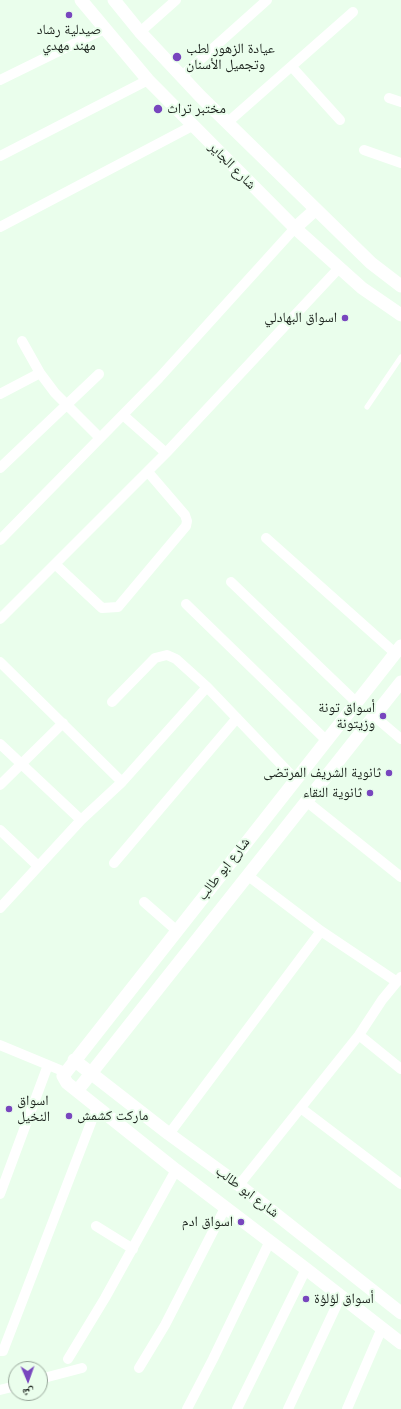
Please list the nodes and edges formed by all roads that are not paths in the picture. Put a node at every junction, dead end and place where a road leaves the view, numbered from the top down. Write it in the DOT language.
graph roads {
  1 [pos="81,0"];
  2 [pos="114,0"];
  3 [pos="176,0"];
  4 [pos="267,0"];
  5 [pos="353,12"];
  6 [pos="104,29"];
  7 [pos="140,32"];
  8 [pos="292,67"];
  9 [pos="182,76"];
  10 [pos="0,80"];
  11 [pos="148,80"];
  12 [pos="389,98"];
  13 [pos="401,102"];
  14 [pos="340,120"];
  15 [pos="227,123"];
  16 [pos="192,126"];
  17 [pos="364,150"];
  18 [pos="0,156"];
  19 [pos="401,163"];
  20 [pos="315,210"];
  21 [pos="0,227"];
  22 [pos="295,228"];
  23 [pos="339,268"];
  24 [pos="401,286"];
  25 [pos="401,315"];
  26 [pos="22,341"];
  27 [pos="401,357"];
  28 [pos="40,373"];
  29 [pos="99,374"];
  30 [pos="0,394"];
  31 [pos="66,405"];
  32 [pos="367,407"];
  33 [pos="123,415"];
  34 [pos="100,438"];
  35 [pos="166,453"];
  36 [pos="0,468"];
  37 [pos="148,472"];
  38 [pos="266,538"];
  39 [pos="0,540"];
  40 [pos="55,564"];
  41 [pos="230,582"];
  42 [pos="186,604"];
  43 [pos="0,618"];
  44 [pos="398,650"];
  45 [pos="0,662"];
  46 [pos="401,682"];
  47 [pos="207,687"];
  48 [pos="112,702"];
  49 [pos="356,702"];
  50 [pos="374,716"];
  51 [pos="237,718"];
  52 [pos="63,723"];
  53 [pos="401,739"];
  54 [pos="326,740"];
  55 [pos="0,744"];
  56 [pos="22,764"];
  57 [pos="295,779"];
  58 [pos="122,782"];
  59 [pos="0,786"];
  60 [pos="306,801"];
  61 [pos="81,820"];
  62 [pos="0,830"];
  63 [pos="114,863"];
  64 [pos="38,866"];
  65 [pos="401,877"];
  66 [pos="251,878"];
  67 [pos="144,902"];
  68 [pos="0,908"];
  69 [pos="176,930"];
  70 [pos="321,930"];
  71 [pos="146,968"];
  72 [pos="399,980"];
  73 [pos="164,982"];
  74 [pos="359,1035"];
  75 [pos="0,1045"];
  76 [pos="74,1060"];
  77 [pos="48,1065"];
  78 [pos="401,1069"];
  79 [pos="65,1072"];
  80 [pos="91,1074"];
  81 [pos="77,1091"];
  82 [pos="98,1107"];
  83 [pos="302,1109"];
  84 [pos="169,1134"];
  85 [pos="176,1170"];
  86 [pos="401,1184"];
  87 [pos="239,1185"];
  88 [pos="0,1194"];
  89 [pos="225,1208"];
  90 [pos="96,1226"];
  91 [pos="270,1241"];
  92 [pos="133,1249"];
  93 [pos="306,1269"];
  94 [pos="341,1296"];
  95 [pos="401,1313"];
  96 [pos="382,1328"];
  97 [pos="401,1343"];
  98 [pos="0,1351"];
  99 [pos="68,1359"];
  100 [pos="82,1368"];
  101 [pos="139,1368"];
  102 [pos="48,1378"];
  103 [pos="187,1409"];
  104 [pos="237,1409"];
  105 [pos="288,1409"];
  106 [pos="347,1409"];
  1 -- 6 [label="street, شارع الجاير"];
  2 -- 7 [label="street, شارع الجاير"];
  3 -- 7 [label="street"];
  4 -- 9 [label="street"];
  5 -- 8 [label="street"];
  6 -- 10 [label="street"];
  6 -- 11 [label="street, شارع الجاير"];
  7 -- 9 [label="street, شارع الجاير"];
  8 -- 14 [label="street"];
  8 -- 15 [label="street"];
  9 -- 15 [label="street, شارع الجاير"];
  11 -- 16 [label="street, شارع الجاير"];
  11 -- 18 [label="street"];
  12 -- 13 [label="street"];
  15 -- 20 [label="street, شارع الجاير"];
  16 -- 21 [label="street"];
  16 -- 22 [label="street, شارع الجاير"];
  17 -- 19 [label="street"];
  20 -- 22 [label="street"];
  20 -- 24 [label="street, شارع الجاير"];
  22 -- 23 [label="street, شارع الجاير"];
  22 -- 33 [label="street"];
  23 -- 25 [label="street, شارع الجاير"];
  23 -- 35 [label="street"];
  26 -- 28 [label="street"];
  27 -- 32 [label="lane"];
  28 -- 30 [label="street"];
  28 -- 31 [label="street"];
  29 -- 31 [label="street"];
  31 -- 34 [label="street"];
  31 -- 36 [label="street"];
  33 -- 34 [label="street"];
  33 -- 35 [label="street"];
  34 -- 39 [label="street"];
  35 -- 37 [label="street"];
  37 -- 40 [label="street"];
  37 -- 40 [label="street"];
  38 -- 44 [label="street"];
  40 -- 43 [label="street"];
  41 -- 49 [label="street"];
  42 -- 54 [label="street"];
  44 -- 49 [label="street, شارع ابو طالب"];
  45 -- 52 [label="street"];
  46 -- 50 [label="street, شارع ابو طالب"];
  47 -- 48 [label="street"];
  47 -- 51 [label="street"];
  47 -- 58 [label="street"];
  49 -- 54 [label="street, شارع ابو طالب"];
  50 -- 53 [label="street"];
  50 -- 60 [label="street, شارع ابو طالب"];
  51 -- 57 [label="street"];
  51 -- 63 [label="street"];
  52 -- 56 [label="street"];
  52 -- 58 [label="street"];
  54 -- 57 [label="street, شارع ابو طالب"];
  55 -- 56 [label="street"];
  56 -- 59 [label="street"];
  56 -- 61 [label="street"];
  57 -- 69 [label="street, شارع ابو طالب"];
  58 -- 61 [label="street"];
  60 -- 65 [label="street"];
  60 -- 73 [label="street, شارع ابو طالب"];
  61 -- 64 [label="street"];
  62 -- 64 [label="street"];
  64 -- 68 [label="street"];
  66 -- 70 [label="street"];
  67 -- 69 [label="street"];
  69 -- 71 [label="street, شارع ابو طالب"];
  70 -- 72 [label="street"];
  70 -- 84 [label="street"];
  71 -- 73 [label="street"];
  71 -- 76 [label="street, شارع ابو طالب"];
  72 -- 74 [label="street"];
  73 -- 80 [label="street, شارع ابو طالب"];
  74 -- 78 [label="street"];
  74 -- 83 [label="street"];
  75 -- 77 [label="street"];
  76 -- 79 [label="street, شارع ابو طالب"];
  76 -- 80 [label="street"];
  77 -- 79 [label="street"];
  77 -- 88 [label="street"];
  79 -- 81 [label="street, شارع ابو طالب"];
  80 -- 81 [label="street, شارع ابو طالب"];
  80 -- 84 [label="street, شارع ابو طالب"];
  81 -- 82 [label="street, شارع ابو طالب"];
  82 -- 85 [label="street, شارع ابو طالب"];
  82 -- 98 [label="street"];
  83 -- 86 [label="street"];
  83 -- 87 [label="street"];
  84 -- 87 [label="street, شارع ابو طالب"];
  85 -- 89 [label="street, شارع ابو طالب"];
  85 -- 92 [label="street"];
  87 -- 95 [label="street, شارع ابو طالب"];
  89 -- 91 [label="street, شارع ابو طالب"];
  89 -- 101 [label="street"];
  90 -- 92 [label="street"];
  91 -- 93 [label="street, شارع ابو طالب"];
  91 -- 103 [label="street, شارع ابو طالب"];
  92 -- 99 [label="street"];
  93 -- 94 [label="street, شارع ابو طالب"];
  93 -- 104 [label="street"];
  94 -- 96 [label="street, شارع ابو طالب"];
  94 -- 105 [label="street"];
  96 -- 97 [label="street, شارع ابو طالب"];
  96 -- 106 [label="street"];
  100 -- 102 [label="street"];
}
